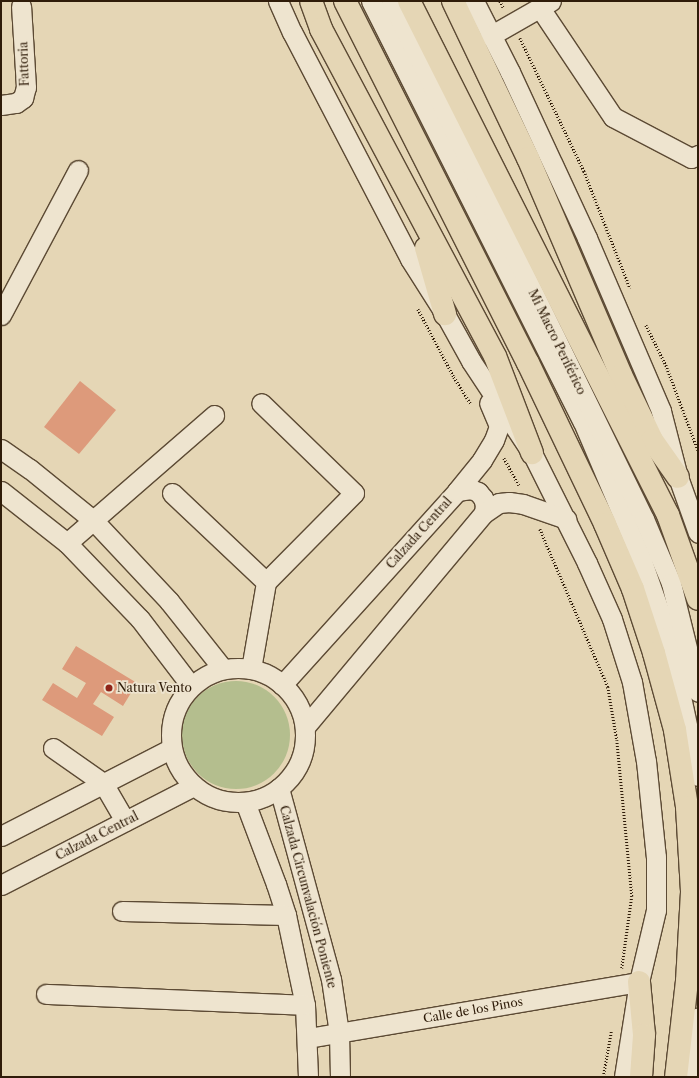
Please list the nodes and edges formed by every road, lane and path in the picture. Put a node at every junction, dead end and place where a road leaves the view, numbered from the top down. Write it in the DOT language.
graph roads {
  1 [pos="278,1"];
  2 [pos="311,1"];
  3 [pos="345,1"];
  4 [pos="371,1"];
  5 [pos="391,1"];
  6 [pos="409,1"];
  7 [pos="453,1"];
  8 [pos="474,1"];
  9 [pos="500,1"];
  10 [pos="546,4"];
  11 [pos="21,6"];
  12 [pos="512,23"];
  13 [pos="490,36"];
  14 [pos="1,105"];
  15 [pos="698,154"];
  16 [pos="78,170"];
  17 [pos="408,192"];
  18 [pos="632,294"];
  19 [pos="445,314"];
  20 [pos="1,315"];
  21 [pos="645,323"];
  22 [pos="471,361"];
  23 [pos="261,403"];
  24 [pos="214,415"];
  25 [pos="1,449"];
  26 [pos="698,450"];
  27 [pos="532,453"];
  28 [pos="678,476"];
  29 [pos="1,491"];
  30 [pos="457,491"];
  31 [pos="172,493"];
  32 [pos="484,513"];
  33 [pos="566,519"];
  34 [pos="94,521"];
  35 [pos="698,533"];
  36 [pos="67,543"];
  37 [pos="266,582"];
  38 [pos="698,599"];
  39 [pos="251,669"];
  40 [pos="223,670"];
  41 [pos="282,685"];
  42 [pos="191,686"];
  43 [pos="698,692"];
  44 [pos="305,727"];
  45 [pos="53,748"];
  46 [pos="172,748"];
  47 [pos="698,776"];
  48 [pos="103,783"];
  49 [pos="194,786"];
  50 [pos="279,788"];
  51 [pos="244,802"];
  52 [pos="125,822"];
  53 [pos="1,836"];
  54 [pos="1,885"];
  55 [pos="122,911"];
  56 [pos="286,915"];
  57 [pos="639,982"];
  58 [pos="46,994"];
  59 [pos="305,1005"];
  60 [pos="698,1018"];
  61 [pos="339,1033"];
  62 [pos="308,1038"];
  63 [pos="308,1077"];
  64 [pos="340,1077"];
  65 [pos="624,1077"];
  66 [pos="641,1077"];
  67 [pos="676,1077"];
  68 [pos="690,1077"];
  1 -- 19 [label="street"];
  2 -- 17 [label="main road"];
  3 -- 67 [label="main road"];
  4 -- 47 [label="street"];
  5 -- 43 [label="street, Mi Macro Periférico"];
  6 -- 38 [label="main road"];
  7 -- 28 [label="main road"];
  8 -- 13 [label="street"];
  9 -- 12 [label="path"];
  10 -- 12 [label="street"];
  10 -- 15 [label="street"];
  11 -- 14 [label="street, Fattoria"];
  12 -- 13 [label="street"];
  12 -- 18 [label="path"];
  13 -- 28 [label="street"];
  16 -- 20 [label="street"];
  17 -- 19 [label="main road"];
  17 -- 27 [label="main road"];
  19 -- 22 [label="street"];
  21 -- 26 [label="path"];
  22 -- 27 [label="street"];
  22 -- 30 [label="street, Calzada Central"];
  23 -- 37 [label="street"];
  24 -- 34 [label="street"];
  25 -- 34 [label="street"];
  27 -- 33 [label="street"];
  28 -- 35 [label="street"];
  29 -- 36 [label="street"];
  30 -- 32 [label="street"];
  30 -- 41 [label="street, Calzada Central"];
  31 -- 37 [label="street"];
  32 -- 33 [label="street"];
  32 -- 44 [label="street"];
  33 -- 57 [label="street"];
  34 -- 36 [label="street"];
  34 -- 40 [label="street"];
  36 -- 42 [label="street"];
  37 -- 39 [label="street"];
  39 -- 40 [label="street"];
  39 -- 41 [label="street"];
  40 -- 42 [label="street"];
  41 -- 44 [label="street"];
  42 -- 46 [label="street"];
  44 -- 50 [label="street"];
  45 -- 48 [label="street"];
  46 -- 48 [label="street"];
  46 -- 49 [label="street"];
  48 -- 52 [label="street"];
  48 -- 53 [label="street"];
  49 -- 51 [label="street"];
  49 -- 52 [label="street, Calzada Central"];
  50 -- 51 [label="street"];
  50 -- 61 [label="street, Calzada Circunvalación Poniente"];
  51 -- 56 [label="street"];
  52 -- 54 [label="street, Calzada Central"];
  55 -- 56 [label="street"];
  56 -- 59 [label="street"];
  57 -- 61 [label="street, Calle de los Pinos"];
  57 -- 65 [label="street"];
  57 -- 66 [label="main road"];
  58 -- 59 [label="street"];
  59 -- 62 [label="street"];
  60 -- 68 [label="street"];
  61 -- 62 [label="street, Calle de los Pinos"];
  61 -- 64 [label="street, Calzada Circunvalación Poniente"];
  62 -- 63 [label="street"];
}
